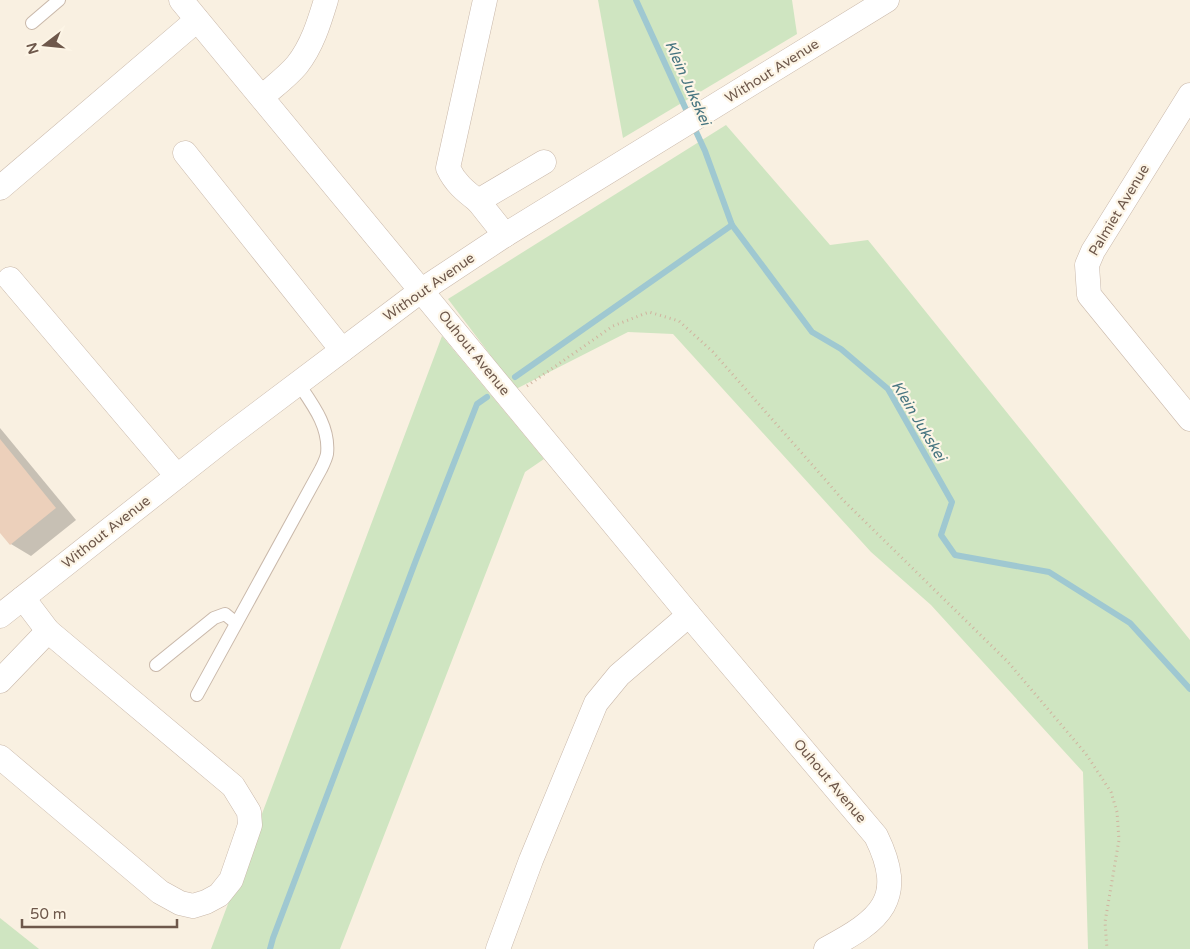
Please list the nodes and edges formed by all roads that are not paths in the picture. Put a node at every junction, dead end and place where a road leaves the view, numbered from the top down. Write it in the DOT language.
graph roads {
  1 [pos="59,0"];
  2 [pos="326,0"];
  3 [pos="484,0"];
  4 [pos="887,0"];
  5 [pos="189,6"];
  6 [pos="32,23"];
  7 [pos="1190,95"];
  8 [pos="262,97"];
  9 [pos="185,153"];
  10 [pos="544,162"];
  11 [pos="0,188"];
  12 [pos="478,201"];
  13 [pos="505,235"];
  14 [pos="10,279"];
  15 [pos="422,290"];
  16 [pos="342,350"];
  17 [pos="298,383"];
  18 [pos="1190,419"];
  19 [pos="177,476"];
  20 [pos="22,598"];
  21 [pos="689,615"];
  22 [pos="0,616"];
  23 [pos="236,623"];
  24 [pos="48,630"];
  25 [pos="156,665"];
  26 [pos="0,681"];
  27 [pos="197,695"];
  28 [pos="0,757"];
  29 [pos="498,949"];
  30 [pos="826,949"];
  1 -- 6 [label="lane"];
  2 -- 8 [label="street"];
  3 -- 12 [label="street"];
  4 -- 13 [label="street, Without Avenue"];
  5 -- 8 [label="street, Ouhout Avenue"];
  5 -- 11 [label="street"];
  7 -- 18 [label="street, Palmiet Avenue"];
  8 -- 15 [label="street, Ouhout Avenue"];
  9 -- 16 [label="street"];
  10 -- 12 [label="street"];
  12 -- 13 [label="street"];
  13 -- 15 [label="street, Without Avenue"];
  14 -- 19 [label="street"];
  15 -- 16 [label="street, Without Avenue"];
  15 -- 21 [label="street, Ouhout Avenue"];
  16 -- 17 [label="street, Without Avenue"];
  17 -- 19 [label="street, Without Avenue"];
  17 -- 23 [label="lane"];
  19 -- 20 [label="street, Without Avenue"];
  20 -- 22 [label="street, Without Avenue"];
  20 -- 24 [label="street"];
  21 -- 29 [label="street"];
  21 -- 30 [label="street, Ouhout Avenue"];
  23 -- 25 [label="lane"];
  23 -- 27 [label="lane"];
  24 -- 26 [label="street"];
  24 -- 28 [label="street"];
}
